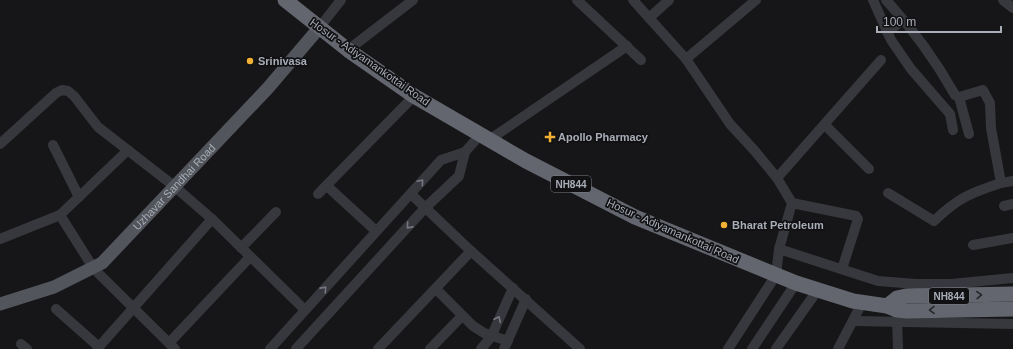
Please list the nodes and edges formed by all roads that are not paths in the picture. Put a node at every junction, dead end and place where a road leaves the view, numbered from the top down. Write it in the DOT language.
graph roads {
  1 [pos="285,0"];
  2 [pos="341,0"];
  3 [pos="413,0"];
  4 [pos="577,0"];
  5 [pos="633,0"];
  6 [pos="669,0"];
  7 [pos="756,0"];
  8 [pos="873,0"];
  9 [pos="886,0"];
  10 [pos="649,18"];
  11 [pos="903,20"];
  12 [pos="319,28"];
  13 [pos="887,32"];
  14 [pos="627,46"];
  15 [pos="348,50"];
  16 [pos="686,59"];
  17 [pos="641,60"];
  18 [pos="880,60"];
  19 [pos="414,96"];
  20 [pos="959,97"];
  21 [pos="825,125"];
  22 [pos="953,130"];
  23 [pos="969,134"];
  24 [pos="484,138"];
  25 [pos="0,144"];
  26 [pos="53,145"];
  27 [pos="128,150"];
  28 [pos="465,152"];
  29 [pos="869,169"];
  30 [pos="777,178"];
  31 [pos="1013,181"];
  32 [pos="1001,183"];
  33 [pos="174,186"];
  34 [pos="327,186"];
  35 [pos="888,193"];
  36 [pos="318,194"];
  37 [pos="411,194"];
  38 [pos="79,197"];
  39 [pos="792,203"];
  40 [pos="425,208"];
  41 [pos="276,212"];
  42 [pos="60,215"];
  43 [pos="212,219"];
  44 [pos="376,231"];
  45 [pos="1013,238"];
  46 [pos="0,239"];
  47 [pos="973,245"];
  48 [pos="241,248"];
  49 [pos="779,249"];
  50 [pos="471,252"];
  51 [pos="250,257"];
  52 [pos="94,269"];
  53 [pos="842,269"];
  54 [pos="776,275"];
  55 [pos="1013,278"];
  56 [pos="796,283"];
  57 [pos="513,288"];
  58 [pos="436,289"];
  59 [pos="915,290"];
  60 [pos="817,291"];
  61 [pos="1013,294"];
  62 [pos="526,299"];
  63 [pos="862,303"];
  64 [pos="0,304"];
  65 [pos="1013,308"];
  66 [pos="56,309"];
  67 [pos="134,309"];
  68 [pos="305,310"];
  69 [pos="894,313"];
  70 [pos="462,316"];
  71 [pos="853,321"];
  72 [pos="1013,324"];
  73 [pos="491,336"];
  74 [pos="506,345"];
  75 [pos="172,346"];
  76 [pos="98,348"];
  77 [pos="270,349"];
  78 [pos="296,349"];
  79 [pos="378,349"];
  80 [pos="430,349"];
  81 [pos="482,349"];
  82 [pos="580,349"];
  83 [pos="728,349"];
  84 [pos="752,349"];
  85 [pos="776,349"];
  86 [pos="838,349"];
  87 [pos="898,349"];
  1 -- 12 [label="highway, Hosur - Adiyamankottai Road / NH844"];
  2 -- 12 [label="street"];
  3 -- 15 [label="street"];
  4 -- 14 [label="street"];
  5 -- 10 [label="street"];
  6 -- 10 [label="street"];
  7 -- 16 [label="street"];
  8 -- 13 [label="street"];
  9 -- 11 [label="street"];
  10 -- 16 [label="street"];
  11 -- 13 [label="street"];
  11 -- 20 [label="street"];
  12 -- 15 [label="highway, Hosur - Adiyamankottai Road / NH844"];
  12 -- 33 [label="main road, Uzhavar Sandhai Road"];
  13 -- 22 [label="street"];
  14 -- 17 [label="street"];
  14 -- 24 [label="street"];
  15 -- 19 [label="highway, Hosur - Adiyamankottai Road / NH844"];
  16 -- 30 [label="street"];
  18 -- 21 [label="street"];
  19 -- 24 [label="highway, Hosur - Adiyamankottai Road / NH844"];
  19 -- 34 [label="street"];
  20 -- 23 [label="street"];
  20 -- 32 [label="street"];
  21 -- 29 [label="street"];
  21 -- 30 [label="street"];
  24 -- 28 [label="street"];
  24 -- 54 [label="highway, Hosur - Adiyamankottai Road / NH844"];
  25 -- 27 [label="street"];
  26 -- 38 [label="street"];
  27 -- 33 [label="street"];
  27 -- 38 [label="street"];
  37 -- 28 [label="street, one-way"];
  28 -- 40 [label="street"];
  30 -- 39 [label="street"];
  31 -- 32 [label="street"];
  32 -- 35 [label="street"];
  33 -- 43 [label="street"];
  33 -- 52 [label="main road, Uzhavar Sandhai Road"];
  34 -- 36 [label="street"];
  34 -- 44 [label="street"];
  37 -- 40 [label="street"];
  37 -- 44 [label="street"];
  38 -- 42 [label="street"];
  39 -- 49 [label="street"];
  39 -- 53 [label="street"];
  40 -- 50 [label="street"];
  40 -- 78 [label="street, one-way"];
  41 -- 48 [label="street"];
  42 -- 46 [label="street"];
  42 -- 52 [label="street"];
  43 -- 48 [label="street"];
  43 -- 67 [label="street"];
  68 -- 44 [label="street, one-way"];
  45 -- 47 [label="street"];
  48 -- 51 [label="street"];
  49 -- 53 [label="street"];
  49 -- 54 [label="street"];
  50 -- 57 [label="street"];
  50 -- 58 [label="street"];
  51 -- 68 [label="street"];
  51 -- 75 [label="street"];
  52 -- 64 [label="main road, Uzhavar Sandhai Road"];
  52 -- 67 [label="street"];
  53 -- 59 [label="street"];
  54 -- 56 [label="highway, Hosur - Adiyamankottai Road / NH844"];
  54 -- 83 [label="street"];
  55 -- 59 [label="street"];
  56 -- 60 [label="highway, Hosur - Adiyamankottai Road / NH844"];
  56 -- 84 [label="street"];
  57 -- 62 [label="street"];
  73 -- 57 [label="street, one-way"];
  58 -- 70 [label="street"];
  58 -- 79 [label="street"];
  59 -- 61 [label="highway, NH844, one-way"];
  59 -- 69 [label="highway, NH844"];
  60 -- 63 [label="highway, Hosur - Adiyamankottai Road / NH844"];
  60 -- 85 [label="street"];
  62 -- 74 [label="street"];
  62 -- 82 [label="street"];
  63 -- 69 [label="highway, Hosur - Adiyamankottai Road / NH844"];
  63 -- 71 [label="street"];
  65 -- 69 [label="highway, NH844, one-way"];
  66 -- 76 [label="street"];
  67 -- 75 [label="street"];
  67 -- 76 [label="street"];
  68 -- 77 [label="street"];
  69 -- 71 [label="street"];
  69 -- 72 [label="street"];
  69 -- 87 [label="street"];
  70 -- 73 [label="street"];
  70 -- 80 [label="street"];
  71 -- 86 [label="street"];
  73 -- 74 [label="street"];
  73 -- 81 [label="street"];
}
